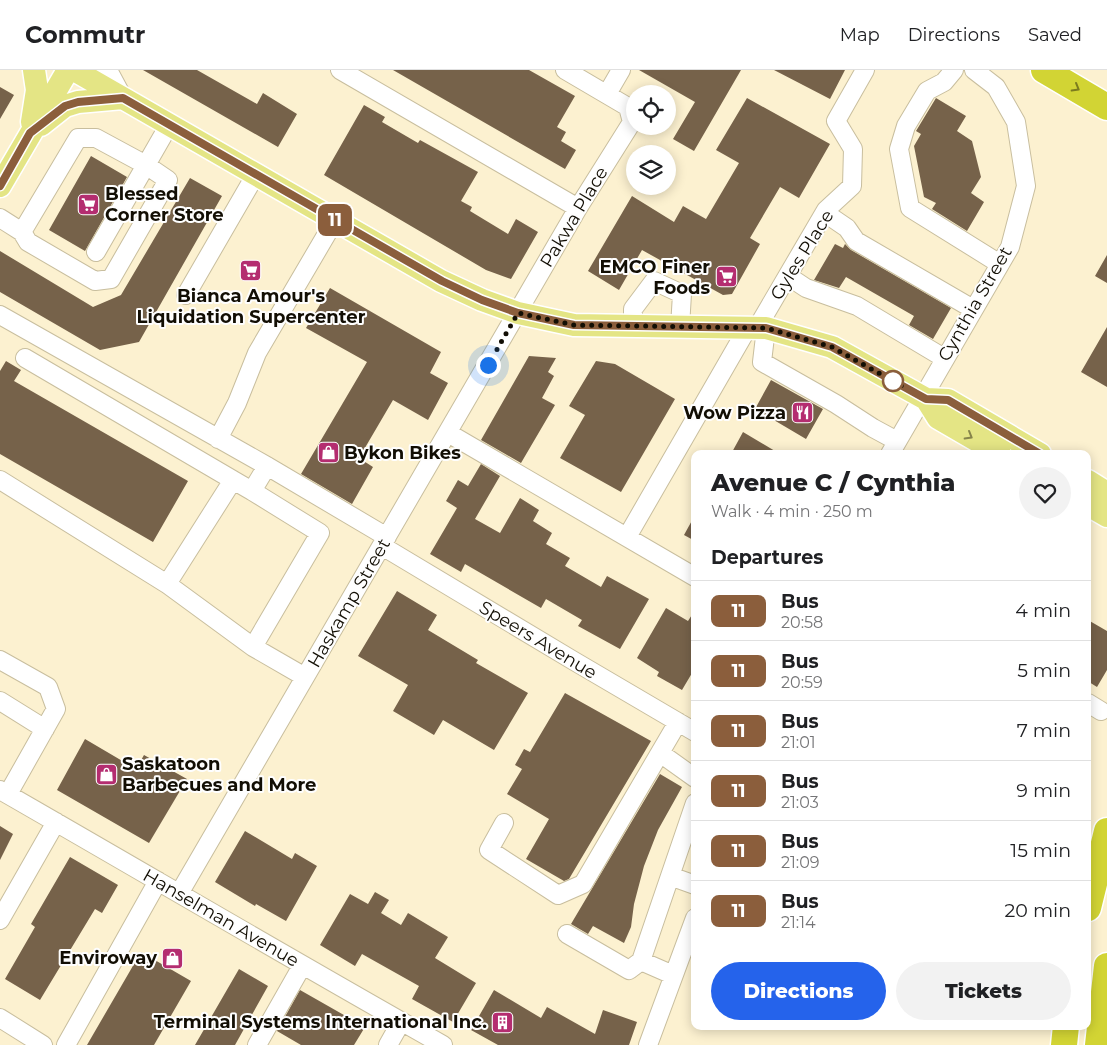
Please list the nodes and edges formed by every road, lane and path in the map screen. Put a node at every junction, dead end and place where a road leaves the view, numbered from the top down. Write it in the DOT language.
graph roads {
  1 [pos="34,70"];
  2 [pos="68,70"];
  3 [pos="74,70"];
  4 [pos="108,70"];
  5 [pos="340,70"];
  6 [pos="565,70"];
  7 [pos="621,70"];
  8 [pos="864,70"];
  9 [pos="954,70"];
  10 [pos="974,70"];
  11 [pos="1044,70"];
  12 [pos="607,94"];
  13 [pos="123,98"];
  14 [pos="1107,107"];
  15 [pos="169,124"];
  16 [pos="30,133"];
  17 [pos="146,165"];
  18 [pos="256,174"];
  19 [pos="0,186"];
  20 [pos="578,208"];
  21 [pos="825,213"];
  22 [pos="0,218"];
  23 [pos="335,220"];
  24 [pos="22,232"];
  25 [pos="96,252"];
  26 [pos="1000,264"];
  27 [pos="788,276"];
  28 [pos="186,295"];
  29 [pos="973,309"];
  30 [pos="518,313"];
  31 [pos="0,315"];
  32 [pos="632,326"];
  33 [pos="680,327"];
  34 [pos="757,328"];
  35 [pos="25,358"];
  36 [pos="944,358"];
  37 [pos="924,398"];
  38 [pos="448,433"];
  39 [pos="218,439"];
  40 [pos="894,447"];
  41 [pos="993,450"];
  42 [pos="1029,450"];
  43 [pos="267,466"];
  44 [pos="0,480"];
  45 [pos="233,480"];
  46 [pos="1091,483"];
  47 [pos="252,491"];
  48 [pos="1107,493"];
  49 [pos="1091,507"];
  50 [pos="1107,516"];
  51 [pos="627,537"];
  52 [pos="384,542"];
  53 [pos="691,575"];
  54 [pos="167,584"];
  55 [pos="253,647"];
  56 [pos="0,660"];
  57 [pos="305,677"];
  58 [pos="0,701"];
  59 [pos="678,722"];
  60 [pos="45,729"];
  61 [pos="691,730"];
  62 [pos="660,753"];
  63 [pos="691,775"];
  64 [pos="4,792"];
  65 [pos="691,815"];
  66 [pos="56,822"];
  67 [pos="504,823"];
  68 [pos="1107,831"];
  69 [pos="670,876"];
  70 [pos="158,881"];
  71 [pos="691,884"];
  72 [pos="180,892"];
  73 [pos="1091,896"];
  74 [pos="0,920"];
  75 [pos="691,929"];
  76 [pos="567,934"];
  77 [pos="641,961"];
  78 [pos="302,966"];
  79 [pos="1107,966"];
  80 [pos="674,975"];
  81 [pos="1,1021"];
  82 [pos="402,1022"];
  83 [pos="1066,1030"];
  84 [pos="43,1045"];
  85 [pos="66,1045"];
  86 [pos="257,1045"];
  87 [pos="388,1045"];
  88 [pos="442,1045"];
  89 [pos="648,1045"];
  90 [pos="1064,1045"];
  91 [pos="1098,1045"];
  1 -- 16 [label="main road"];
  2 -- 16 [label="main road"];
  3 -- 13 [label="main road"];
  4 -- 13 [label="street"];
  5 -- 20 [label="street"];
  6 -- 12 [label="street"];
  7 -- 12 [label="street"];
  8 -- 21 [label="street, Gyles Place"];
  9 -- 26 [label="street"];
  10 -- 26 [label="street, Cynthia Street"];
  11 -- 14 [label="highway, one-way"];
  12 -- 20 [label="street, Pakwa Place"];
  13 -- 15 [label="main road"];
  13 -- 16 [label="main road"];
  15 -- 17 [label="street"];
  15 -- 18 [label="main road"];
  16 -- 19 [label="main road"];
  17 -- 24 [label="street"];
  17 -- 24 [label="street"];
  17 -- 25 [label="street"];
  18 -- 23 [label="main road"];
  18 -- 28 [label="street"];
  20 -- 30 [label="street, Pakwa Place"];
  21 -- 27 [label="street, Gyles Place"];
  21 -- 29 [label="street"];
  22 -- 24 [label="street"];
  23 -- 30 [label="main road"];
  23 -- 39 [label="street"];
  26 -- 29 [label="street, Cynthia Street"];
  27 -- 34 [label="street, Gyles Place"];
  27 -- 36 [label="street"];
  29 -- 36 [label="street, Cynthia Street"];
  30 -- 32 [label="main road"];
  30 -- 38 [label="street, Haskamp Street"];
  31 -- 39 [label="street, Speers Avenue"];
  32 -- 33 [label="main road"];
  32 -- 33 [label="street"];
  33 -- 34 [label="main road"];
  34 -- 37 [label="main road"];
  34 -- 40 [label="street"];
  34 -- 51 [label="street, Gyles Place"];
  35 -- 45 [label="street"];
  36 -- 37 [label="street, Cynthia Street"];
  37 -- 40 [label="street, Cynthia Street"];
  37 -- 41 [label="main road, one-way"];
  37 -- 42 [label="main road"];
  38 -- 51 [label="street"];
  38 -- 52 [label="street, Haskamp Street"];
  39 -- 43 [label="street, Speers Avenue"];
  43 -- 47 [label="street"];
  43 -- 52 [label="street, Speers Avenue"];
  44 -- 54 [label="street"];
  45 -- 47 [label="street"];
  45 -- 54 [label="street"];
  46 -- 48 [label="main road"];
  47 -- 55 [label="street"];
  49 -- 50 [label="main road"];
  51 -- 53 [label="street"];
  52 -- 57 [label="street, Haskamp Street"];
  52 -- 59 [label="street, Speers Avenue"];
  54 -- 55 [label="street"];
  55 -- 57 [label="street"];
  56 -- 60 [label="street"];
  57 -- 72 [label="street, Haskamp Street"];
  58 -- 60 [label="street"];
  59 -- 61 [label="street, Speers Avenue"];
  59 -- 62 [label="street"];
  60 -- 64 [label="street"];
  62 -- 63 [label="street"];
  62 -- 67 [label="street"];
  64 -- 66 [label="street, Hanselman Avenue"];
  65 -- 69 [label="street"];
  66 -- 70 [label="street, Hanselman Avenue"];
  66 -- 74 [label="street"];
  68 -- 73 [label="highway"];
  69 -- 71 [label="street"];
  69 -- 77 [label="street"];
  70 -- 72 [label="street, Hanselman Avenue"];
  70 -- 85 [label="street"];
  72 -- 78 [label="street, Hanselman Avenue"];
  75 -- 80 [label="street"];
  76 -- 77 [label="street"];
  77 -- 80 [label="street"];
  78 -- 82 [label="street, Hanselman Avenue"];
  78 -- 86 [label="street"];
  79 -- 91 [label="highway"];
  80 -- 89 [label="street"];
  81 -- 84 [label="street"];
  82 -- 87 [label="street"];
  82 -- 88 [label="street, Hanselman Avenue"];
  83 -- 90 [label="highway"];
}
